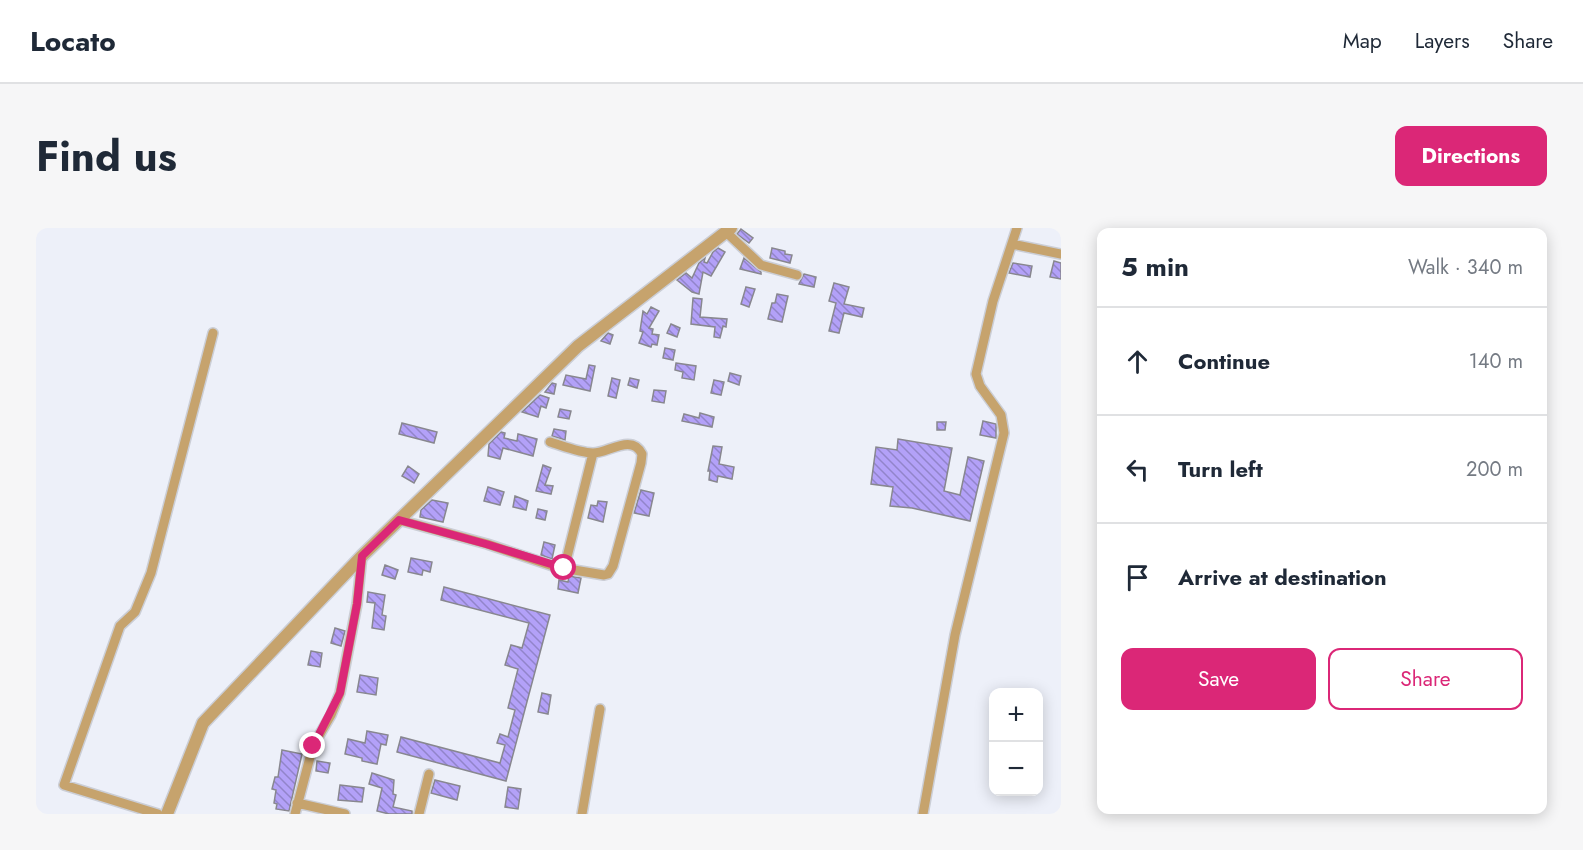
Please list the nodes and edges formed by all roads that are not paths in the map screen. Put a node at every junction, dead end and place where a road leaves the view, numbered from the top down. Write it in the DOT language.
graph roads {
  1 [pos="1017,228"];
  2 [pos="729,230"];
  3 [pos="1012,244"];
  4 [pos="1061,254"];
  5 [pos="797,274"];
  6 [pos="213,333"];
  7 [pos="550,442"];
  8 [pos="593,453"];
  9 [pos="399,520"];
  10 [pos="362,556"];
  11 [pos="564,568"];
  12 [pos="600,709"];
  13 [pos="429,774"];
  14 [pos="297,803"];
  15 [pos="158,814"];
  16 [pos="167,814"];
  17 [pos="295,814"];
  18 [pos="345,814"];
  19 [pos="419,814"];
  20 [pos="582,814"];
  21 [pos="923,814"];
  1 -- 3 [label="street"];
  2 -- 5 [label="street"];
  2 -- 9 [label="street"];
  3 -- 4 [label="street"];
  3 -- 21 [label="street"];
  6 -- 15 [label="street"];
  7 -- 8 [label="street"];
  8 -- 11 [label="street"];
  8 -- 11 [label="street"];
  9 -- 10 [label="street"];
  9 -- 11 [label="street"];
  10 -- 14 [label="street"];
  10 -- 16 [label="street"];
  12 -- 20 [label="street"];
  13 -- 19 [label="street"];
  14 -- 17 [label="street"];
  14 -- 18 [label="street"];
}
